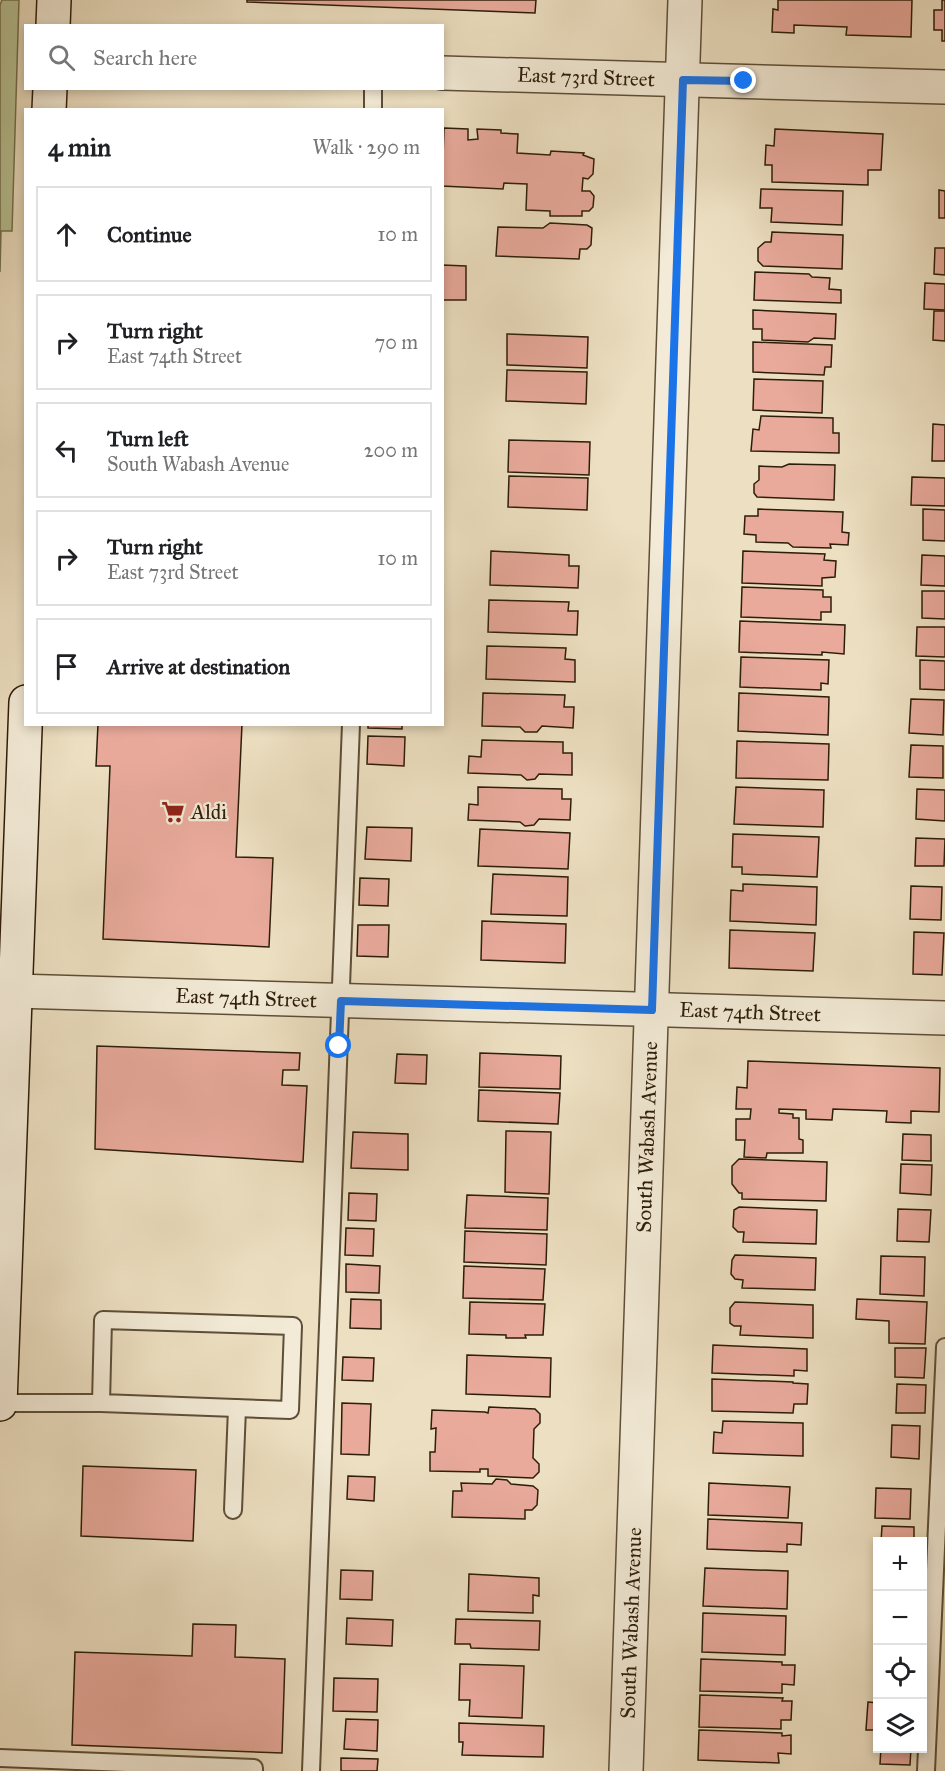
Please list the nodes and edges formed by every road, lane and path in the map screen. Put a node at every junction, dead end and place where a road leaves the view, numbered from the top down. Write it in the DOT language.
graph roads {
  1 [pos="54,0"];
  2 [pos="685,0"];
  3 [pos="53,24"];
  4 [pos="444,73"];
  5 [pos="683,80"];
  6 [pos="945,87"];
  7 [pos="50,90"];
  8 [pos="373,90"];
  9 [pos="49,108"];
  10 [pos="373,108"];
  11 [pos="25,726"];
  12 [pos="351,726"];
  13 [pos="15,991"];
  14 [pos="341,1001"];
  15 [pos="652,1010"];
  16 [pos="945,1018"];
  17 [pos="945,1347"];
  18 [pos="101,1403"];
  19 [pos="0,1404"];
  20 [pos="237,1408"];
  21 [pos="233,1510"];
  22 [pos="0,1758"];
  23 [pos="105,1766"];
  24 [pos="254,1771"];
  25 [pos="311,1771"];
  26 [pos="626,1771"];
  27 [pos="926,1771"];
  1 -- 3 [label="street"];
  2 -- 5 [label="street, South Wabash Avenue"];
  4 -- 5 [label="street, East 73rd Street"];
  5 -- 6 [label="street, East 73rd Street"];
  5 -- 15 [label="street, South Wabash Avenue"];
  7 -- 9 [label="street"];
  8 -- 10 [label="lane"];
  11 -- 13 [label="street"];
  12 -- 14 [label="lane"];
  13 -- 14 [label="street, East 74th Street"];
  13 -- 19 [label="street"];
  14 -- 15 [label="street, East 74th Street"];
  14 -- 25 [label="lane"];
  15 -- 16 [label="street, East 74th Street"];
  15 -- 26 [label="street, South Wabash Avenue"];
  17 -- 27 [label="lane"];
  18 -- 19 [label="lane"];
  18 -- 20 [label="lane"];
  18 -- 20 [label="lane"];
  20 -- 21 [label="lane"];
  22 -- 23 [label="lane"];
  23 -- 24 [label="lane"];
}
